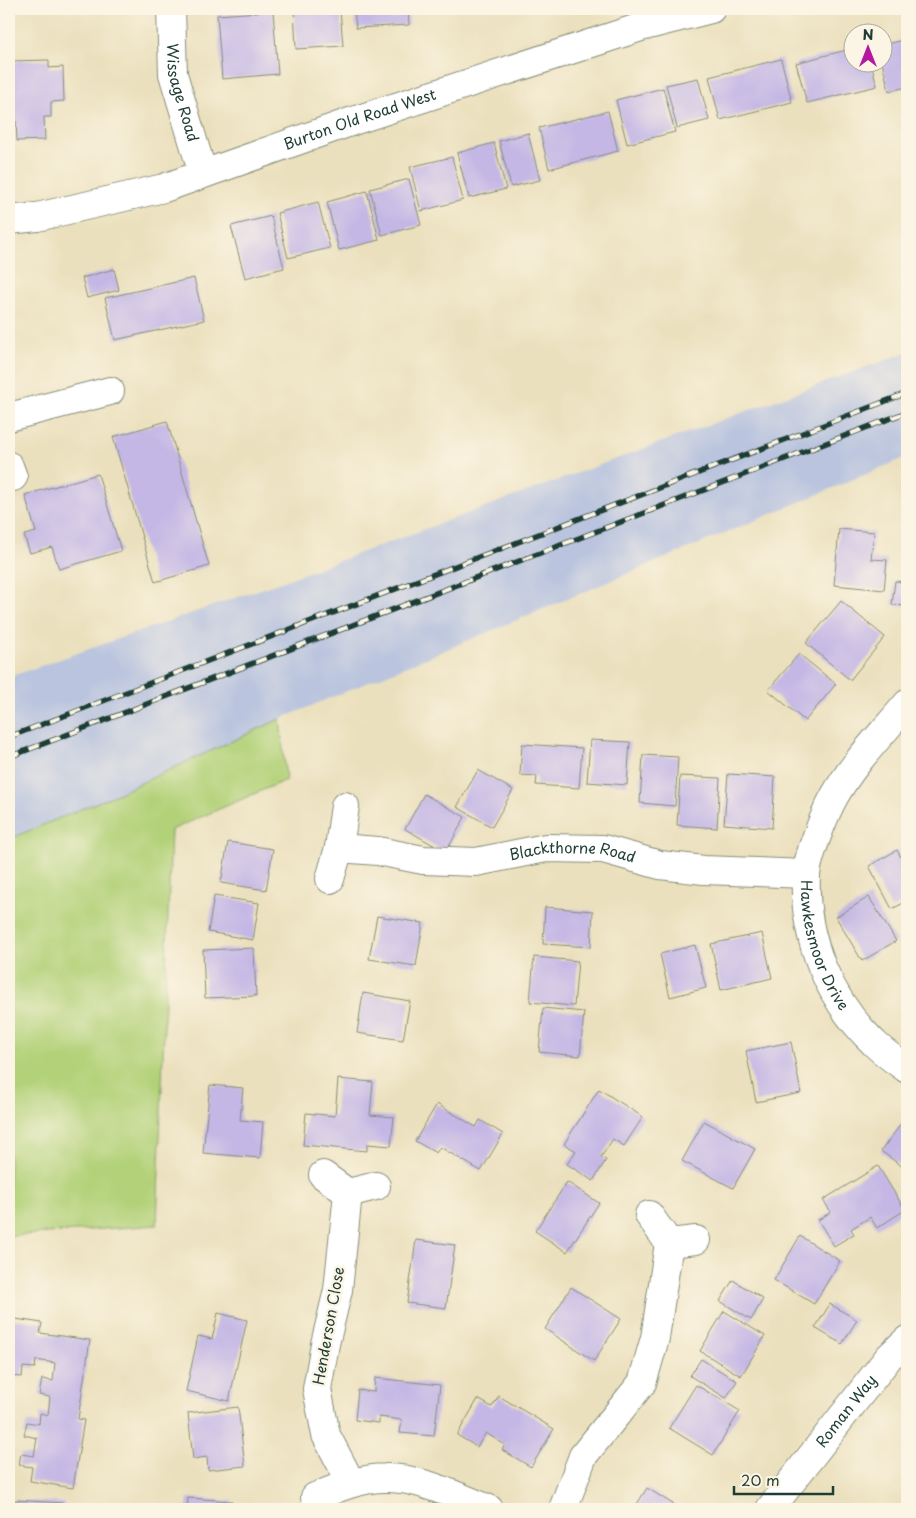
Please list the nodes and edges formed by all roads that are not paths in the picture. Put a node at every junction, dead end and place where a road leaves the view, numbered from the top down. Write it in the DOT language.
graph roads {
  1 [pos="171,9"];
  2 [pos="710,9"];
  3 [pos="203,174"];
  4 [pos="9,220"];
  5 [pos="110,391"];
  6 [pos="9,417"];
  7 [pos="9,466"];
  8 [pos="9,478"];
  9 [pos="907,704"];
  10 [pos="344,806"];
  11 [pos="339,848"];
  12 [pos="806,874"];
  13 [pos="330,878"];
  14 [pos="907,1069"];
  15 [pos="323,1175"];
  16 [pos="376,1186"];
  17 [pos="348,1193"];
  18 [pos="649,1216"];
  19 [pos="696,1240"];
  20 [pos="669,1243"];
  21 [pos="907,1340"];
  22 [pos="350,1483"];
  23 [pos="315,1497"];
  24 [pos="489,1509"];
  25 [pos="563,1509"];
  26 [pos="770,1509"];
  1 -- 3 [label="street, Wissage Road"];
  2 -- 3 [label="street, Burton Old Road West"];
  3 -- 4 [label="street, Burton Old Road West"];
  5 -- 6 [label="street"];
  7 -- 8 [label="street"];
  9 -- 12 [label="street, Hawkesmoor Drive"];
  10 -- 11 [label="street"];
  11 -- 12 [label="street, Blackthorne Road"];
  11 -- 13 [label="street"];
  12 -- 14 [label="street, Hawkesmoor Drive"];
  15 -- 17 [label="street"];
  16 -- 17 [label="street"];
  17 -- 22 [label="street, Henderson Close"];
  18 -- 20 [label="street"];
  19 -- 20 [label="street"];
  20 -- 25 [label="street"];
  21 -- 26 [label="street, Roman Way"];
  22 -- 23 [label="street"];
  22 -- 24 [label="street"];
}
